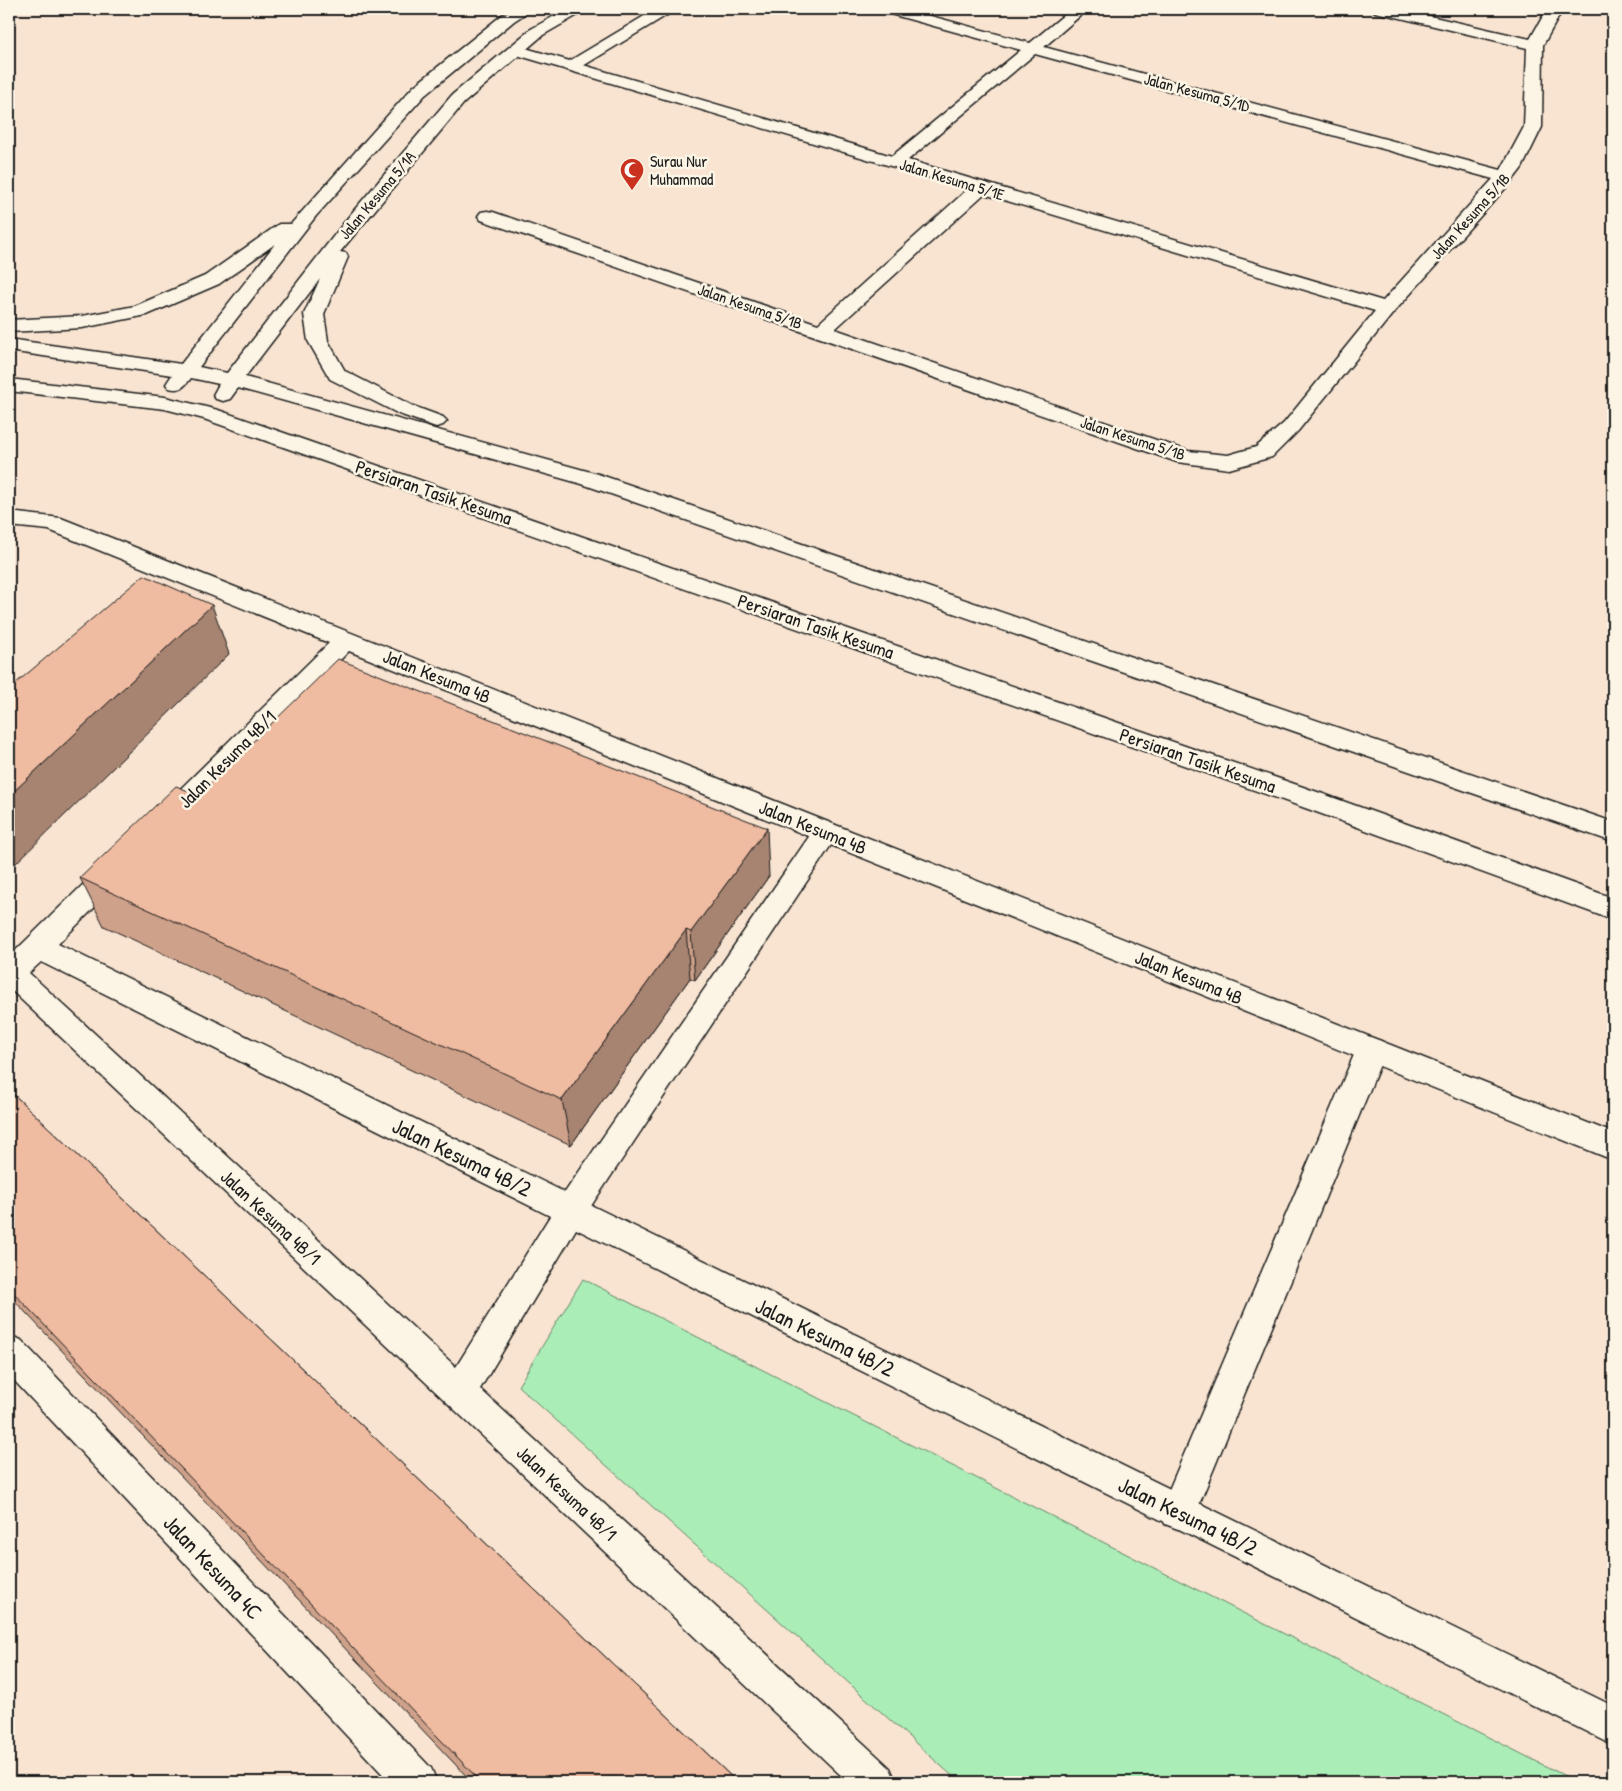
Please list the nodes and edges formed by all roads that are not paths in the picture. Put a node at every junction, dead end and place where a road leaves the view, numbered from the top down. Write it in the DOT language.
graph roads {
  1 [pos="524,9"];
  2 [pos="578,9"];
  3 [pos="666,9"];
  4 [pos="888,9"];
  5 [pos="1080,9"];
  6 [pos="1380,9"];
  7 [pos="1555,9"];
  8 [pos="1535,45"];
  9 [pos="1032,48"];
  10 [pos="516,50"];
  11 [pos="572,66"];
  12 [pos="895,162"];
  13 [pos="1506,177"];
  14 [pos="980,188"];
  15 [pos="310,212"];
  16 [pos="487,216"];
  17 [pos="356,219"];
  18 [pos="1387,308"];
  19 [pos="9,326"];
  20 [pos="821,331"];
  21 [pos="9,345"];
  22 [pos="186,370"];
  23 [pos="232,380"];
  24 [pos="9,385"];
  25 [pos="165,402"];
  26 [pos="211,414"];
  27 [pos="590,479"];
  28 [pos="9,519"];
  29 [pos="188,577"];
  30 [pos="166,597"];
  31 [pos="346,640"];
  32 [pos="826,832"];
  33 [pos="1613,832"];
  34 [pos="1613,909"];
  35 [pos="37,947"];
  36 [pos="1371,1050"];
  37 [pos="1613,1147"];
  38 [pos="570,1211"];
  39 [pos="9,1352"];
  40 [pos="459,1393"];
  41 [pos="1178,1511"];
  42 [pos="1613,1726"];
  43 [pos="417,1782"];
  44 [pos="876,1782"];
  1 -- 15 [label="street, Jalan Kesuma 5/1A"];
  2 -- 10 [label="street, Jalan Kesuma 5/1A"];
  3 -- 11 [label="street"];
  4 -- 9 [label="street, Jalan Kesuma 5/1D"];
  5 -- 9 [label="street"];
  6 -- 8 [label="street"];
  7 -- 8 [label="street, Jalan Kesuma 5/1B"];
  8 -- 13 [label="street, Jalan Kesuma 5/1B"];
  9 -- 12 [label="street"];
  9 -- 13 [label="street, Jalan Kesuma 5/1D"];
  10 -- 11 [label="street, Jalan Kesuma 5/1E"];
  10 -- 17 [label="street, Jalan Kesuma 5/1A"];
  11 -- 12 [label="street, Jalan Kesuma 5/1E"];
  12 -- 14 [label="street, Jalan Kesuma 5/1E"];
  13 -- 18 [label="street, Jalan Kesuma 5/1B"];
  14 -- 18 [label="street, Jalan Kesuma 5/1E"];
  14 -- 20 [label="street"];
  15 -- 19 [label="street"];
  15 -- 22 [label="street, Jalan Kesuma 5/1A"];
  16 -- 20 [label="street, Jalan Kesuma 5/1B"];
  17 -- 23 [label="street, Jalan Kesuma 5/1A"];
  17 -- 27 [label="street"];
  18 -- 20 [label="street, Jalan Kesuma 5/1B"];
  21 -- 22 [label="street"];
  22 -- 23 [label="street"];
  22 -- 25 [label="street, Jalan Kesuma 5/1A"];
  23 -- 26 [label="street, Jalan Kesuma 5/1A"];
  23 -- 27 [label="street"];
  24 -- 25 [label="street, Persiaran Tasik Kesuma"];
  25 -- 26 [label="street, Persiaran Tasik Kesuma"];
  26 -- 34 [label="street, Persiaran Tasik Kesuma"];
  27 -- 33 [label="street"];
  28 -- 29 [label="street, Jalan Kesuma 4B"];
  29 -- 30 [label="street"];
  29 -- 31 [label="street, Jalan Kesuma 4B"];
  31 -- 32 [label="street, Jalan Kesuma 4B"];
  31 -- 35 [label="street, Jalan Kesuma 4B/1"];
  32 -- 36 [label="street, Jalan Kesuma 4B"];
  32 -- 38 [label="street"];
  35 -- 38 [label="street, Jalan Kesuma 4B/2"];
  35 -- 40 [label="street, Jalan Kesuma 4B/1"];
  36 -- 37 [label="street, Jalan Kesuma 4B"];
  36 -- 41 [label="street"];
  38 -- 40 [label="street"];
  38 -- 41 [label="street, Jalan Kesuma 4B/2"];
  39 -- 43 [label="street, Jalan Kesuma 4C"];
  40 -- 44 [label="street, Jalan Kesuma 4B/1"];
  41 -- 42 [label="street, Jalan Kesuma 4B/2"];
}
